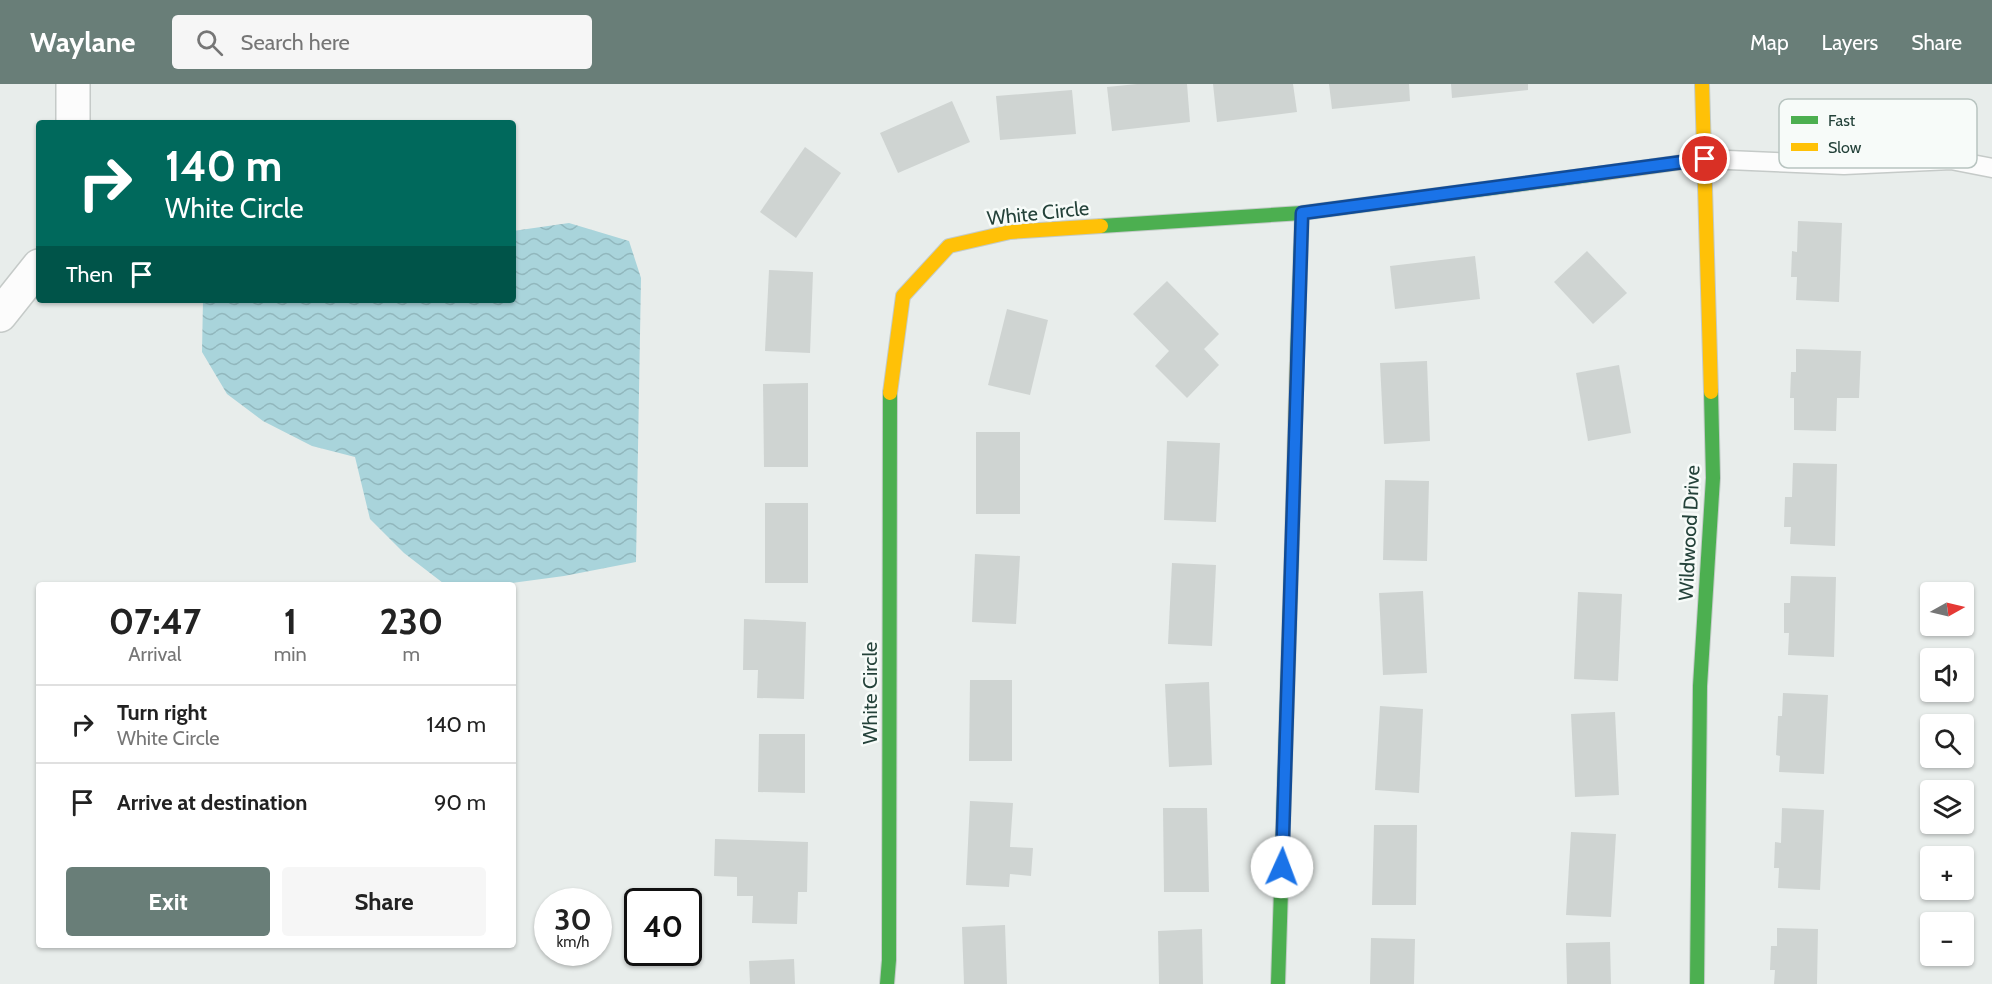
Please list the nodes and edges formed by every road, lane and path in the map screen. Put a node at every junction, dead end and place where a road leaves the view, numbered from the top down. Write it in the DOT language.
graph roads {
  1 [pos="73,84"];
  2 [pos="1702,84"];
  3 [pos="74,120"];
  4 [pos="1705,159"];
  5 [pos="1779,162"];
  6 [pos="1977,165"];
  7 [pos="1992,168"];
  8 [pos="1302,213"];
  9 [pos="36,270"];
  10 [pos="0,315"];
  11 [pos="887,984"];
  12 [pos="1278,984"];
  13 [pos="1697,984"];
  1 -- 3 [label="street"];
  2 -- 4 [label="street, Wildwood Drive"];
  4 -- 5 [label="lane"];
  4 -- 8 [label="street, White Circle"];
  4 -- 13 [label="street, Wildwood Drive"];
  6 -- 7 [label="lane"];
  8 -- 11 [label="street, White Circle"];
  8 -- 12 [label="street"];
  9 -- 10 [label="street"];
}
